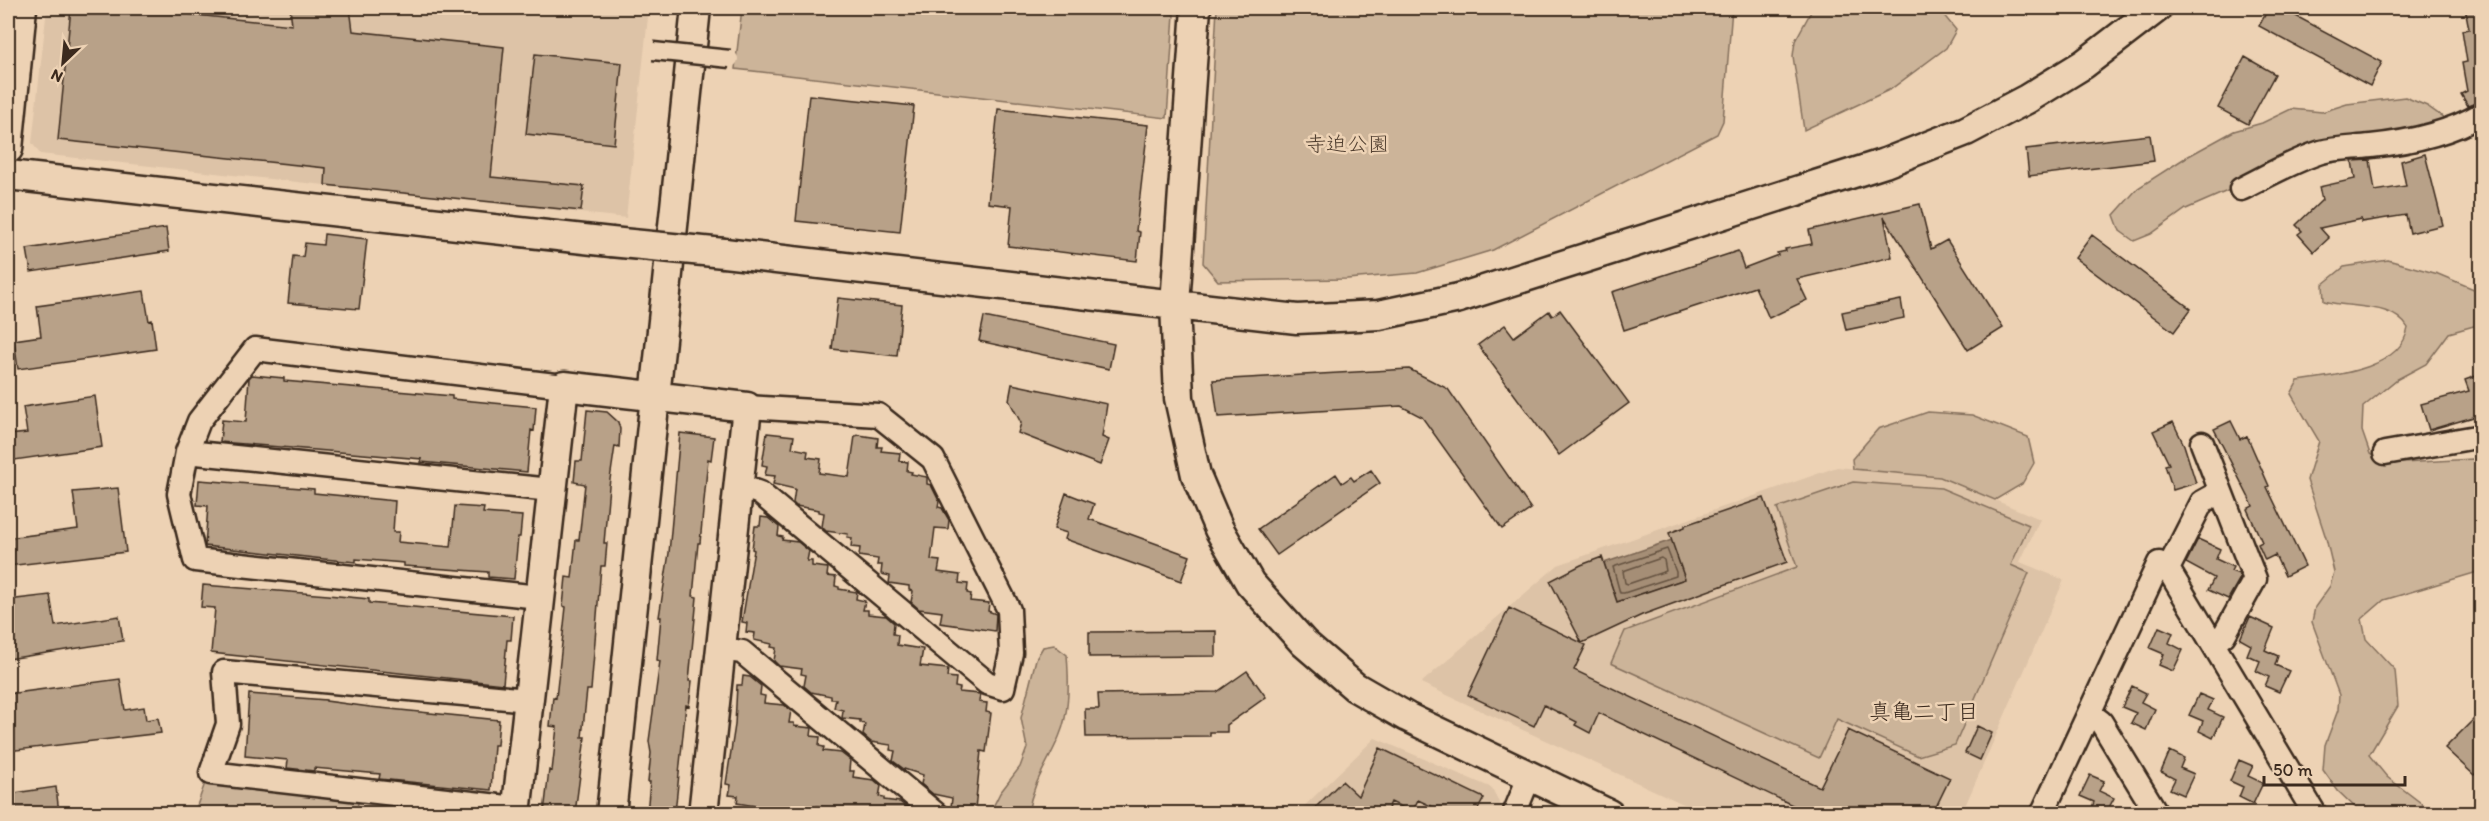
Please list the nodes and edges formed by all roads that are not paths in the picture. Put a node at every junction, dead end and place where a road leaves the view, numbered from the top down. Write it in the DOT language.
graph roads {
  1 [pos="22,8"];
  2 [pos="696,8"];
  3 [pos="1196,8"];
  4 [pos="2157,8"];
  5 [pos="653,51"];
  6 [pos="730,59"];
  7 [pos="2481,114"];
  8 [pos="8,149"];
  9 [pos="8,175"];
  10 [pos="2241,189"];
  11 [pos="1174,304"];
  12 [pos="564,386"];
  13 [pos="654,397"];
  14 [pos="747,406"];
  15 [pos="2481,436"];
  16 [pos="2202,443"];
  17 [pos="187,452"];
  18 [pos="2385,453"];
  19 [pos="738,485"];
  20 [pos="550,490"];
  21 [pos="2220,492"];
  22 [pos="2168,569"];
  23 [pos="539,597"];
  24 [pos="2213,643"];
  25 [pos="721,649"];
  26 [pos="529,700"];
  27 [pos="2090,713"];
  28 [pos="1530,776"];
  29 [pos="516,811"];
  30 [pos="611,813"];
  31 [pos="707,813"];
  32 [pos="936,813"];
  33 [pos="1514,813"];
  34 [pos="1609,813"];
  35 [pos="2042,813"];
  36 [pos="2157,813"];
  37 [pos="2315,813"];
  1 -- 8 [label="street"];
  2 -- 13 [label="street"];
  3 -- 11 [label="street"];
  4 -- 11 [label="street"];
  5 -- 6 [label="street, bridge"];
  7 -- 10 [label="street"];
  9 -- 11 [label="street, bridge"];
  11 -- 28 [label="street"];
  12 -- 13 [label="street"];
  12 -- 17 [label="street"];
  12 -- 20 [label="street"];
  13 -- 14 [label="street"];
  13 -- 30 [label="street"];
  14 -- 19 [label="street"];
  14 -- 19 [label="street"];
  15 -- 18 [label="street"];
  16 -- 21 [label="street"];
  17 -- 20 [label="street"];
  17 -- 23 [label="street"];
  19 -- 25 [label="street"];
  20 -- 23 [label="street"];
  21 -- 22 [label="street"];
  21 -- 24 [label="street"];
  22 -- 24 [label="street"];
  22 -- 27 [label="street"];
  23 -- 26 [label="street"];
  24 -- 37 [label="street"];
  25 -- 31 [label="street"];
  25 -- 32 [label="street"];
  26 -- 29 [label="street"];
  26 -- 29 [label="street"];
  27 -- 35 [label="street"];
  27 -- 36 [label="street"];
  28 -- 33 [label="street"];
  28 -- 34 [label="street"];
}
